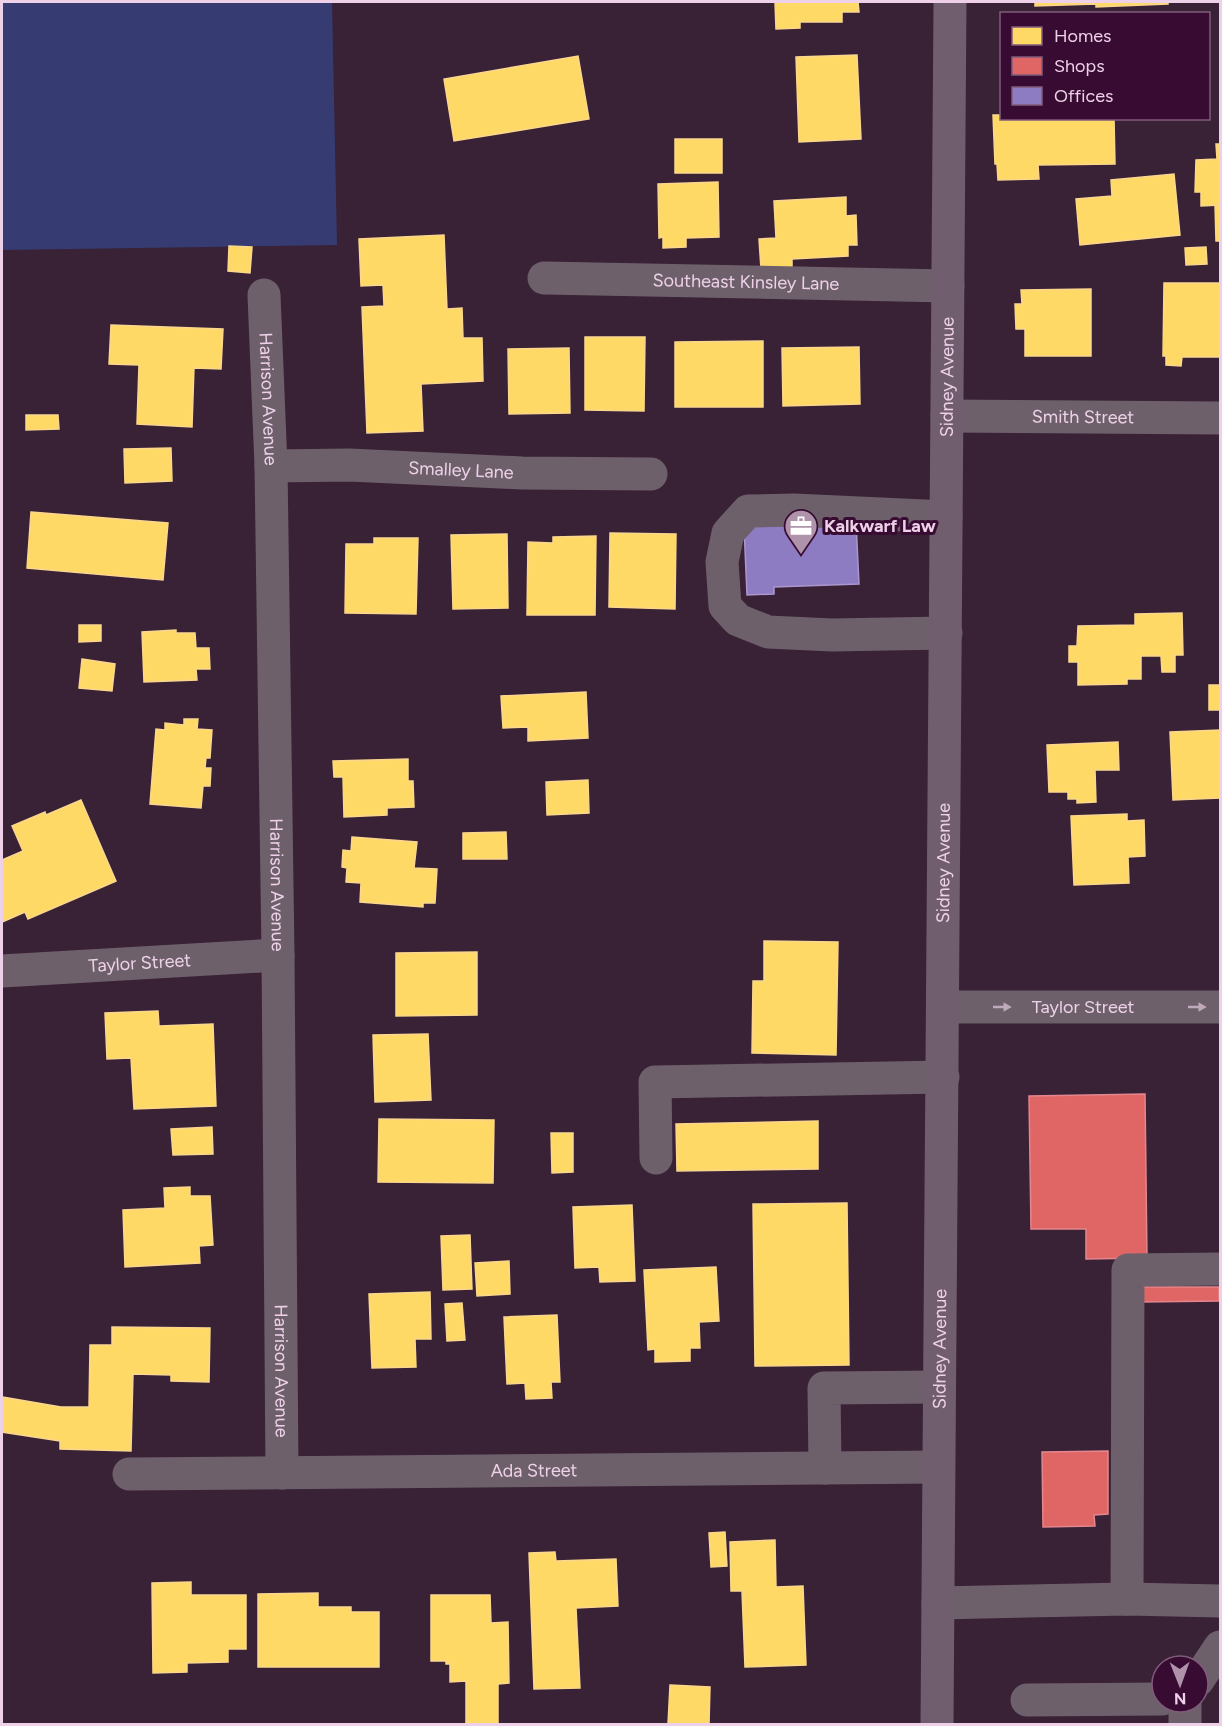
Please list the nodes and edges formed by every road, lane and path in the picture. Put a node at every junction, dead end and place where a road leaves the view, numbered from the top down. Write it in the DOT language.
graph roads {
  1 [pos="950,2"];
  2 [pos="544,278"];
  3 [pos="948,286"];
  4 [pos="264,295"];
  5 [pos="947,416"];
  6 [pos="1221,418"];
  7 [pos="271,466"];
  8 [pos="651,474"];
  9 [pos="946,517"];
  10 [pos="946,633"];
  11 [pos="278,955"];
  12 [pos="2,971"];
  13 [pos="943,1007"];
  14 [pos="1221,1007"];
  15 [pos="943,1077"];
  16 [pos="656,1158"];
  17 [pos="1221,1269"];
  18 [pos="939,1387"];
  19 [pos="938,1467"];
  20 [pos="825,1468"];
  21 [pos="282,1473"];
  22 [pos="129,1474"];
  23 [pos="1126,1599"];
  24 [pos="1221,1601"];
  25 [pos="938,1603"];
  26 [pos="1221,1647"];
  27 [pos="1210,1663"];
  28 [pos="1150,1699"];
  29 [pos="1027,1700"];
  30 [pos="937,1725"];
  1 -- 3 [label="main road, Sidney Avenue"];
  2 -- 3 [label="street, Southeast Kinsley Lane"];
  3 -- 5 [label="main road, Sidney Avenue"];
  4 -- 7 [label="street, Harrison Avenue"];
  5 -- 6 [label="street, Smith Street"];
  5 -- 9 [label="main road, Sidney Avenue"];
  7 -- 8 [label="street, Smalley Lane"];
  7 -- 11 [label="street, Harrison Avenue"];
  9 -- 10 [label="main road, Sidney Avenue"];
  9 -- 10 [label="street"];
  10 -- 13 [label="main road, Sidney Avenue"];
  11 -- 12 [label="street, Taylor Street"];
  11 -- 21 [label="street, Harrison Avenue"];
  13 -- 14 [label="street, Taylor Street, one-way"];
  13 -- 15 [label="main road, Sidney Avenue"];
  15 -- 16 [label="street"];
  15 -- 18 [label="main road, Sidney Avenue"];
  17 -- 23 [label="street"];
  18 -- 19 [label="main road, Sidney Avenue"];
  18 -- 20 [label="street"];
  19 -- 20 [label="street, Ada Street"];
  19 -- 25 [label="main road, Sidney Avenue"];
  20 -- 21 [label="street, Ada Street"];
  21 -- 22 [label="street, Ada Street"];
  23 -- 24 [label="street"];
  23 -- 25 [label="street"];
  25 -- 30 [label="main road, Sidney Avenue"];
  26 -- 27 [label="street"];
  28 -- 29 [label="street"];
}
